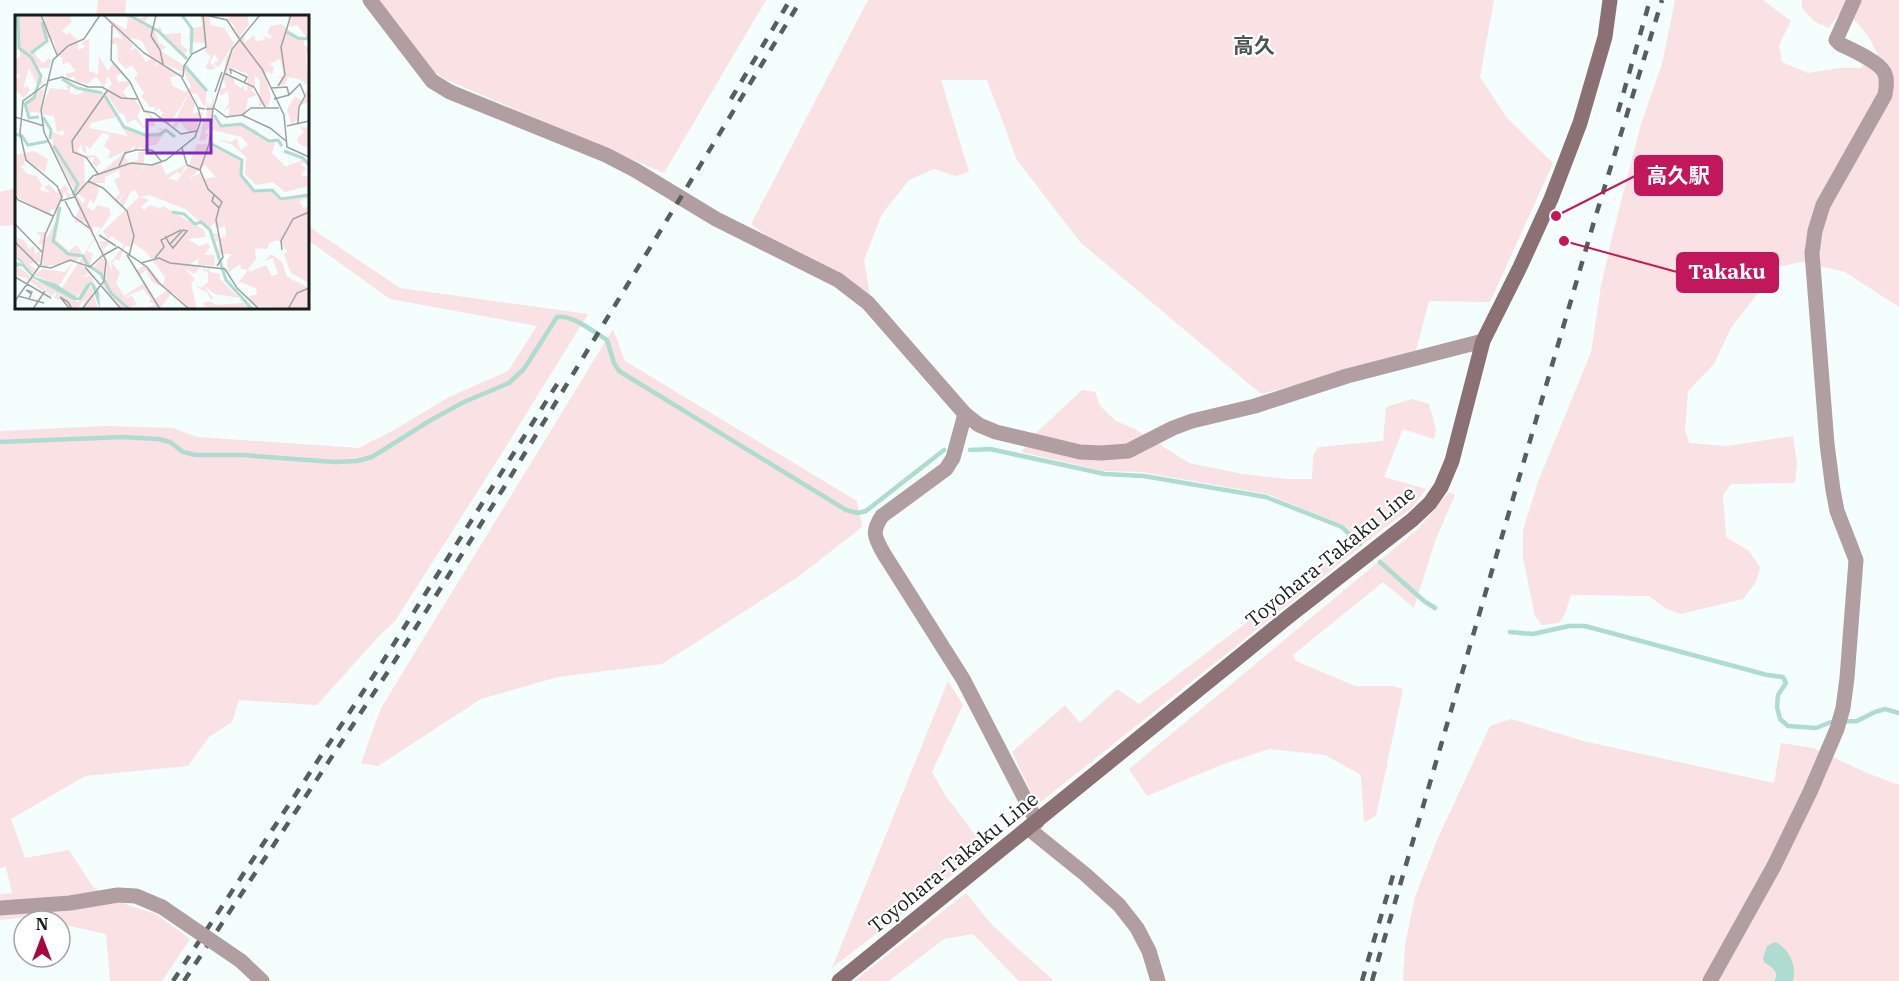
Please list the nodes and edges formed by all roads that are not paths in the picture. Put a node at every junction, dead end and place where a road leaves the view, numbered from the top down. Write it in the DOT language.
graph roads {
  1 [pos="370,0"];
  2 [pos="1610,0"];
  3 [pos="1854,0"];
  4 [pos="1483,341"];
  5 [pos="965,414"];
  6 [pos="1033,826"];
  7 [pos="0,908"];
  8 [pos="262,981"];
  9 [pos="839,981"];
  10 [pos="1158,981"];
  11 [pos="1710,981"];
  1 -- 5 [label="street"];
  2 -- 4 [label="main road, Toyohara-Takaku Line"];
  3 -- 11 [label="street"];
  4 -- 5 [label="street"];
  4 -- 6 [label="main road, Toyohara-Takaku Line"];
  5 -- 6 [label="street"];
  6 -- 9 [label="main road, Toyohara-Takaku Line"];
  6 -- 10 [label="street"];
  7 -- 8 [label="street, bridge"];
}
